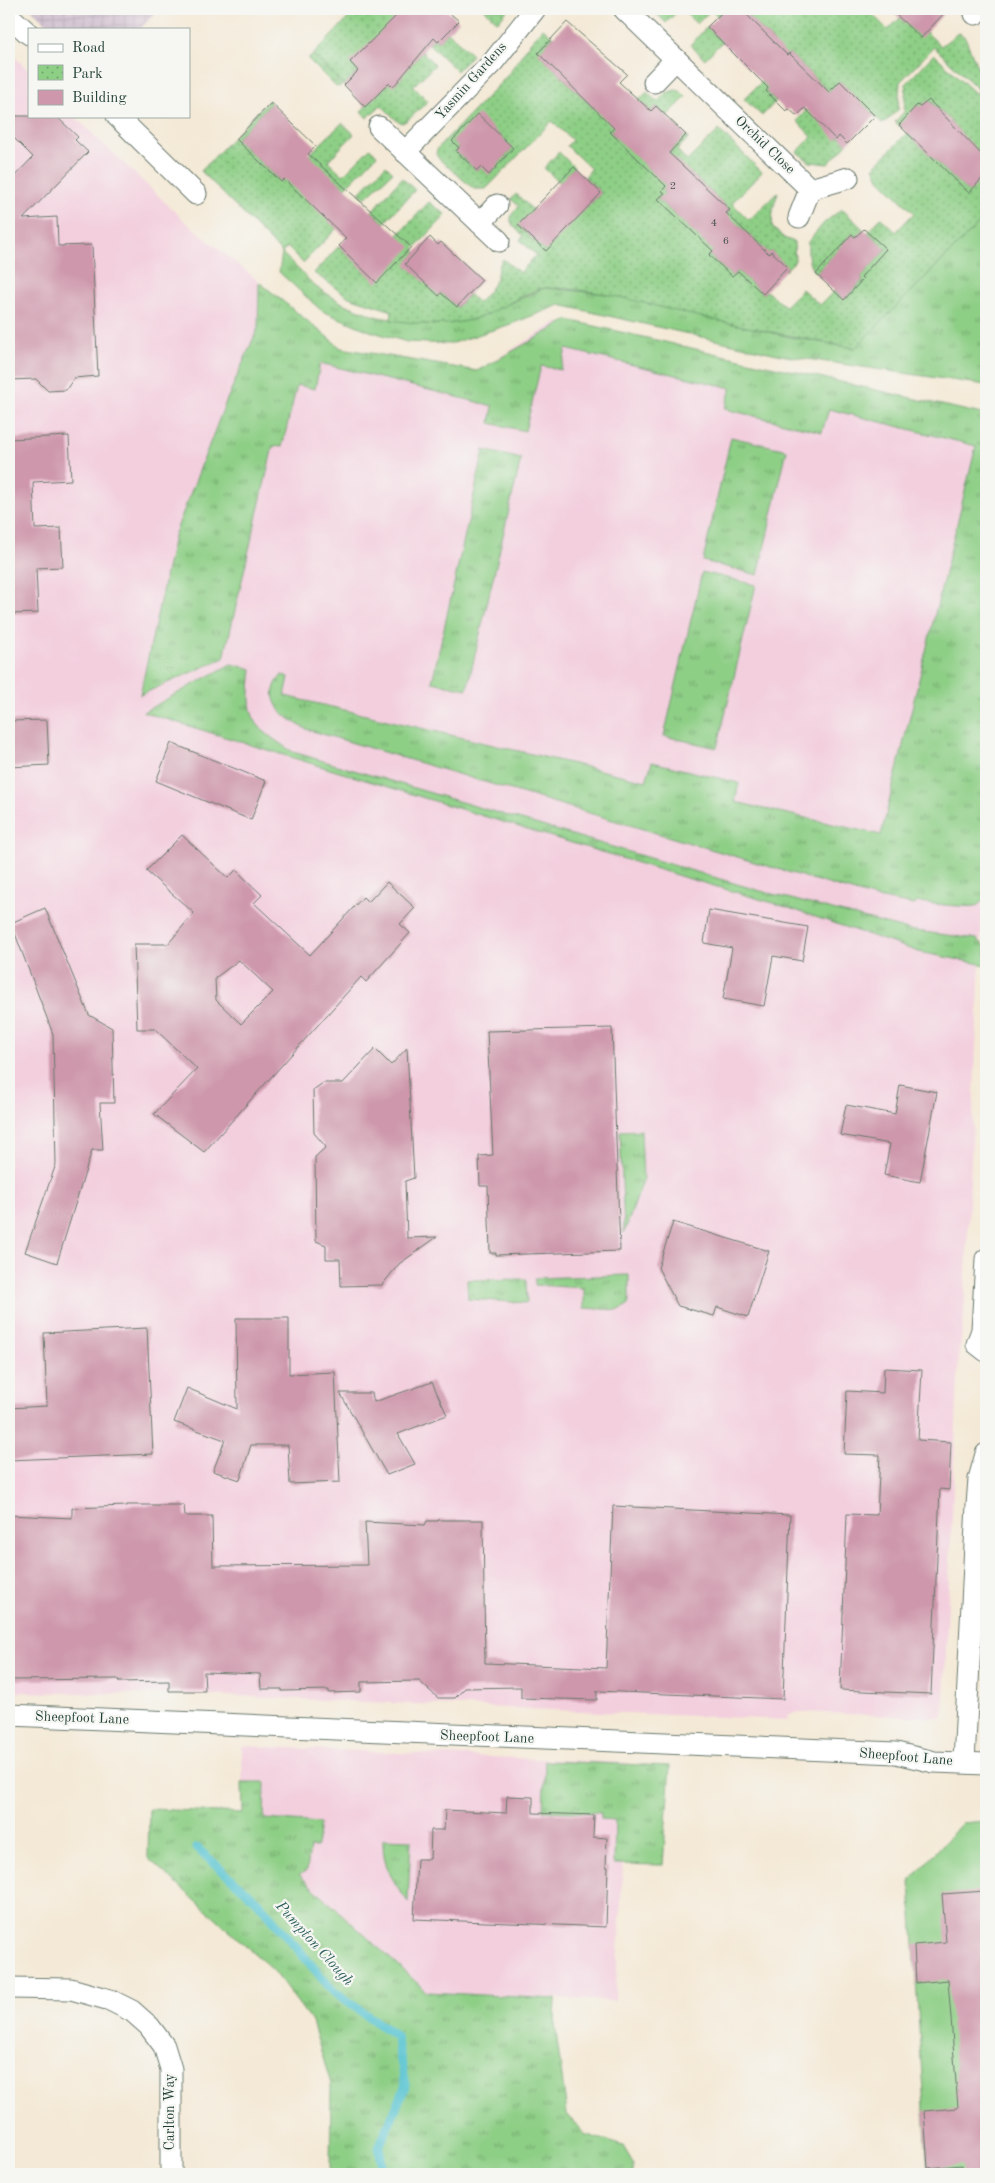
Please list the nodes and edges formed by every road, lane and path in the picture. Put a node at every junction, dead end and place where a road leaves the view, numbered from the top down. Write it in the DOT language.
graph roads {
  1 [pos="535,9"];
  2 [pos="624,9"];
  3 [pos="9,16"];
  4 [pos="28,33"];
  5 [pos="676,60"];
  6 [pos="654,82"];
  7 [pos="119,118"];
  8 [pos="379,127"];
  9 [pos="405,152"];
  10 [pos="848,178"];
  11 [pos="810,189"];
  12 [pos="196,194"];
  13 [pos="497,204"];
  14 [pos="799,217"];
  15 [pos="480,223"];
  16 [pos="498,241"];
  17 [pos="986,1259"];
  18 [pos="986,1351"];
  19 [pos="986,1454"];
  20 [pos="9,1715"];
  21 [pos="964,1762"];
  22 [pos="986,1764"];
  23 [pos="9,1988"];
  24 [pos="171,2174"];
  1 -- 9 [label="street, Yasmin Gardens"];
  2 -- 5 [label="street"];
  3 -- 4 [label="street"];
  5 -- 6 [label="street"];
  5 -- 11 [label="street, Orchid Close"];
  7 -- 12 [label="street"];
  8 -- 9 [label="street"];
  9 -- 15 [label="street"];
  10 -- 11 [label="street"];
  11 -- 14 [label="street"];
  13 -- 15 [label="street"];
  15 -- 16 [label="street"];
  17 -- 18 [label="street"];
  19 -- 21 [label="street"];
  20 -- 21 [label="street, Sheepfoot Lane"];
  21 -- 22 [label="street, Sheepfoot Lane"];
  23 -- 24 [label="street, Carlton Way"];
}
